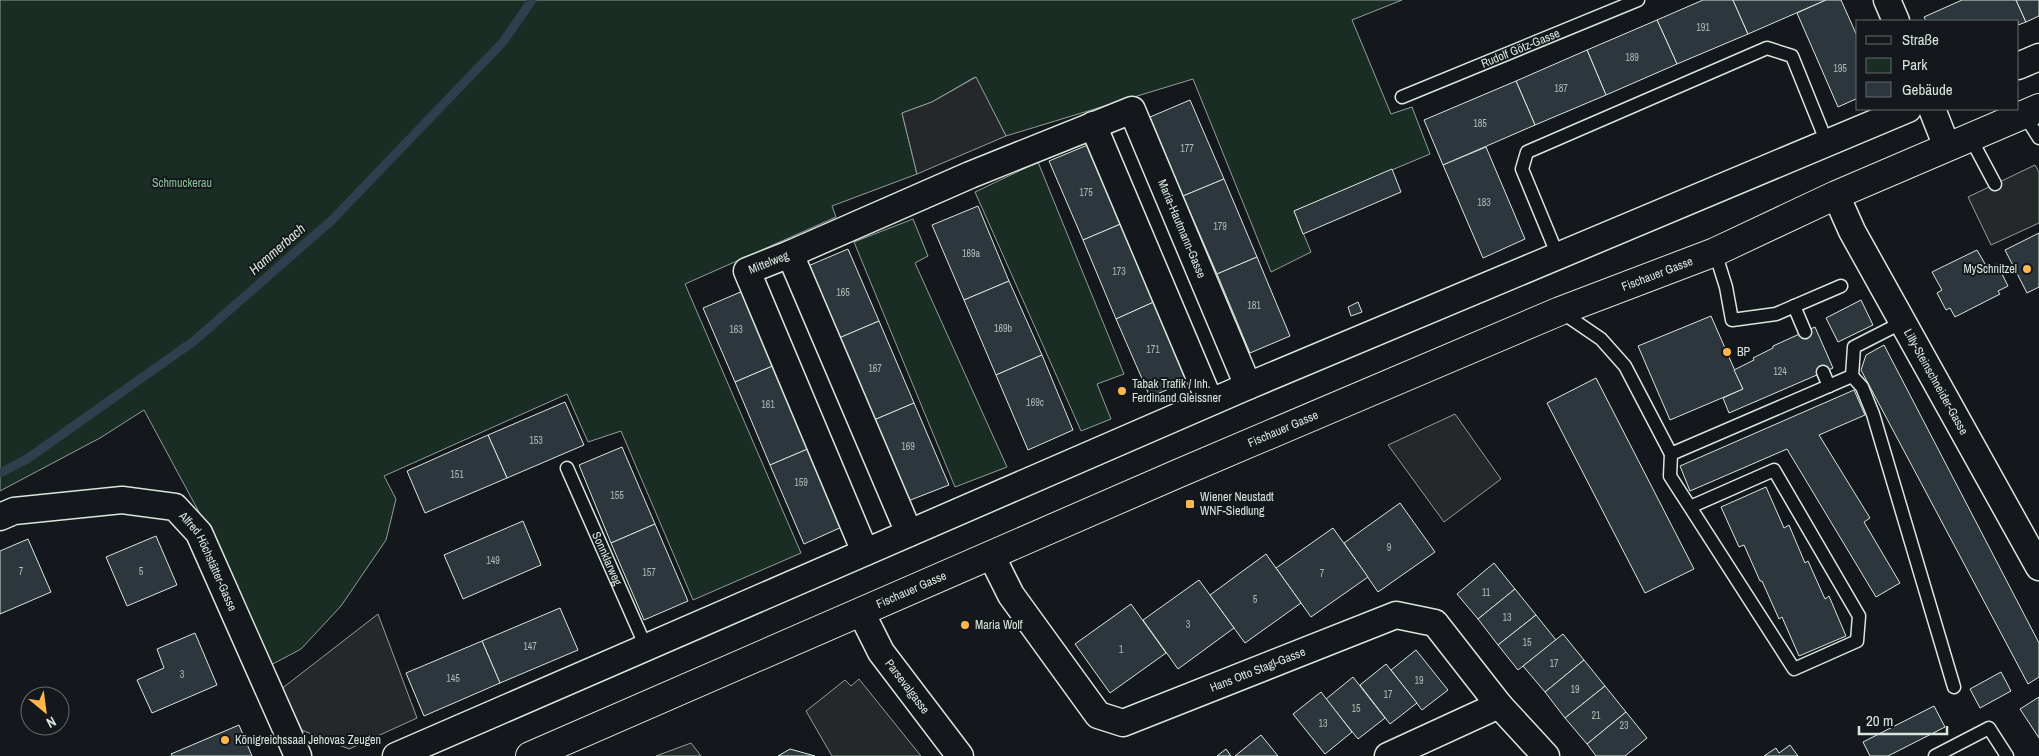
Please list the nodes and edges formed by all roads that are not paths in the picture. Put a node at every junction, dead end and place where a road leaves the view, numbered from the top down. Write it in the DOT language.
graph roads {
  1 [pos="1638,0"];
  2 [pos="1887,0"];
  3 [pos="1896,20"];
  4 [pos="2039,57"];
  5 [pos="2019,66"];
  6 [pos="1402,97"];
  7 [pos="1906,110"];
  8 [pos="1933,110"];
  9 [pos="2032,111"];
  10 [pos="1093,126"];
  11 [pos="2039,138"];
  12 [pos="1958,142"];
  13 [pos="1827,143"];
  14 [pos="1995,184"];
  15 [pos="1836,195"];
  16 [pos="1715,252"];
  17 [pos="790,254"];
  18 [pos="1558,256"];
  19 [pos="1841,286"];
  20 [pos="1794,306"];
  21 [pos="1560,311"];
  22 [pos="1903,322"];
  23 [pos="1805,332"];
  24 [pos="1823,372"];
  25 [pos="1852,376"];
  26 [pos="1248,386"];
  27 [pos="1829,386"];
  28 [pos="1210,402"];
  29 [pos="1671,454"];
  30 [pos="567,468"];
  31 [pos="1690,507"];
  32 [pos="0,517"];
  33 [pos="909,533"];
  34 [pos="865,552"];
  35 [pos="991,555"];
  36 [pos="2039,567"];
  37 [pos="861,612"];
  38 [pos="646,647"];
  39 [pos="1954,687"];
  40 [pos="1499,705"];
  41 [pos="298,756"];
  42 [pos="396,756"];
  43 [pos="530,756"];
  44 [pos="960,756"];
  45 [pos="1388,756"];
  46 [pos="1546,756"];
  47 [pos="1936,756"];
  48 [pos="2007,756"];
  1 -- 6 [label="lane, Rudolf Götz-Gasse"];
  2 -- 3 [label="street"];
  4 -- 5 [label="street"];
  7 -- 13 [label="street"];
  8 -- 12 [label="street"];
  9 -- 11 [label="lane"];
  9 -- 12 [label="main road, Fischauer Gasse"];
  10 -- 17 [label="street, Maria-Hautmann-Gasse"];
  10 -- 26 [label="street, Maria-Hautmann-Gasse"];
  10 -- 28 [label="street"];
  12 -- 14 [label="lane"];
  12 -- 15 [label="main road, Fischauer Gasse"];
  13 -- 18 [label="street"];
  13 -- 18 [label="lane"];
  15 -- 16 [label="main road, Fischauer Gasse"];
  15 -- 22 [label="street, Lilly-Steinschneider-Gasse"];
  16 -- 20 [label="lane"];
  16 -- 21 [label="main road, Fischauer Gasse"];
  17 -- 33 [label="street, Mittelweg"];
  17 -- 34 [label="street, Mittelweg"];
  18 -- 26 [label="street"];
  19 -- 20 [label="lane"];
  20 -- 23 [label="lane"];
  21 -- 29 [label="lane"];
  21 -- 35 [label="main road, Fischauer Gasse"];
  22 -- 25 [label="lane"];
  22 -- 36 [label="street, Lilly-Steinschneider-Gasse"];
  24 -- 27 [label="lane"];
  25 -- 27 [label="lane"];
  25 -- 39 [label="lane"];
  26 -- 28 [label="street"];
  27 -- 29 [label="lane"];
  28 -- 33 [label="street"];
  29 -- 31 [label="lane"];
  30 -- 38 [label="lane, Sonnklarweg"];
  31 -- 31 [label="lane"];
  32 -- 41 [label="street, Alfred Höchstätter-Gasse"];
  33 -- 34 [label="street"];
  34 -- 38 [label="street"];
  35 -- 37 [label="main road, Fischauer Gasse"];
  35 -- 40 [label="street, Hans Otto Stagl-Gasse"];
  37 -- 43 [label="main road, Fischauer Gasse"];
  37 -- 44 [label="street, Parsevalgasse"];
  38 -- 42 [label="street"];
  40 -- 45 [label="street"];
  40 -- 46 [label="street, Hans Otto Stagl-Gasse"];
  47 -- 48 [label="lane"];
}
